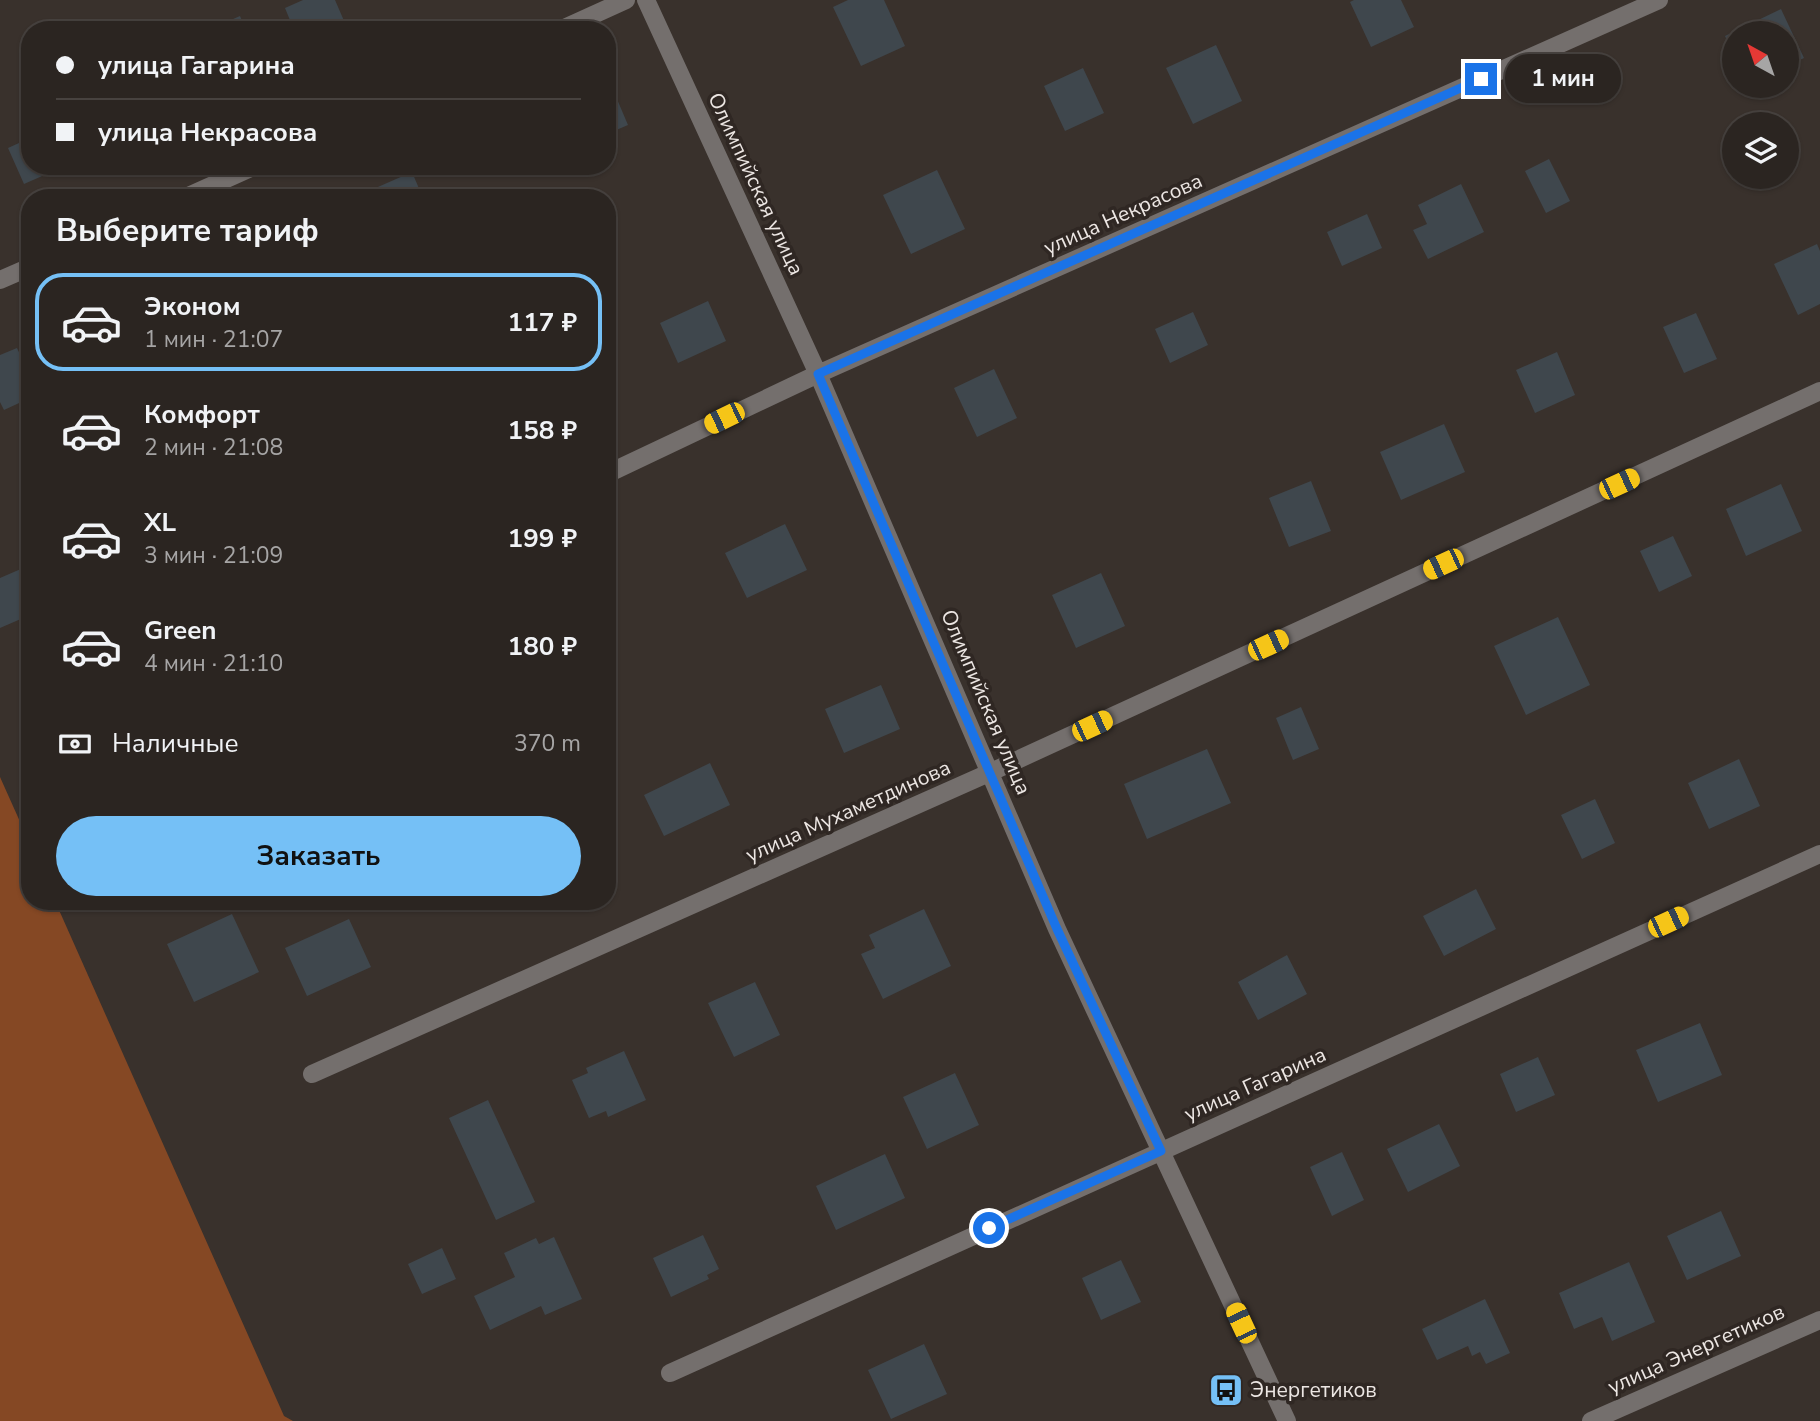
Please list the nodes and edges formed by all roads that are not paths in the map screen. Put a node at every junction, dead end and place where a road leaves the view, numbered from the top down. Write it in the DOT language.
graph roads {
  1 [pos="626,0"];
  2 [pos="646,0"];
  3 [pos="1659,0"];
  4 [pos="579,21"];
  5 [pos="235,175"];
  6 [pos="204,189"];
  7 [pos="21,271"];
  8 [pos="0,280"];
  9 [pos="818,374"];
  10 [pos="1820,391"];
  11 [pos="616,470"];
  12 [pos="991,772"];
  13 [pos="1820,854"];
  14 [pos="312,1074"];
  15 [pos="1161,1151"];
  16 [pos="1820,1320"];
  17 [pos="670,1373"];
  18 [pos="1287,1421"];
  19 [pos="1591,1421"];
  1 -- 4 [label="street"];
  2 -- 9 [label="street, Олимпийская улица"];
  3 -- 9 [label="street, улица Некрасова"];
  5 -- 6 [label="street"];
  7 -- 8 [label="street"];
  9 -- 11 [label="street, улица Некрасова"];
  9 -- 12 [label="street, Олимпийская улица"];
  10 -- 12 [label="street, улица Мухаметдинова"];
  12 -- 14 [label="street, улица Мухаметдинова"];
  12 -- 15 [label="street, Олимпийская улица"];
  13 -- 15 [label="street, улица Гагарина"];
  15 -- 17 [label="street, улица Гагарина"];
  15 -- 18 [label="street, Олимпийская улица"];
  16 -- 19 [label="street, улица Энергетиков"];
}
